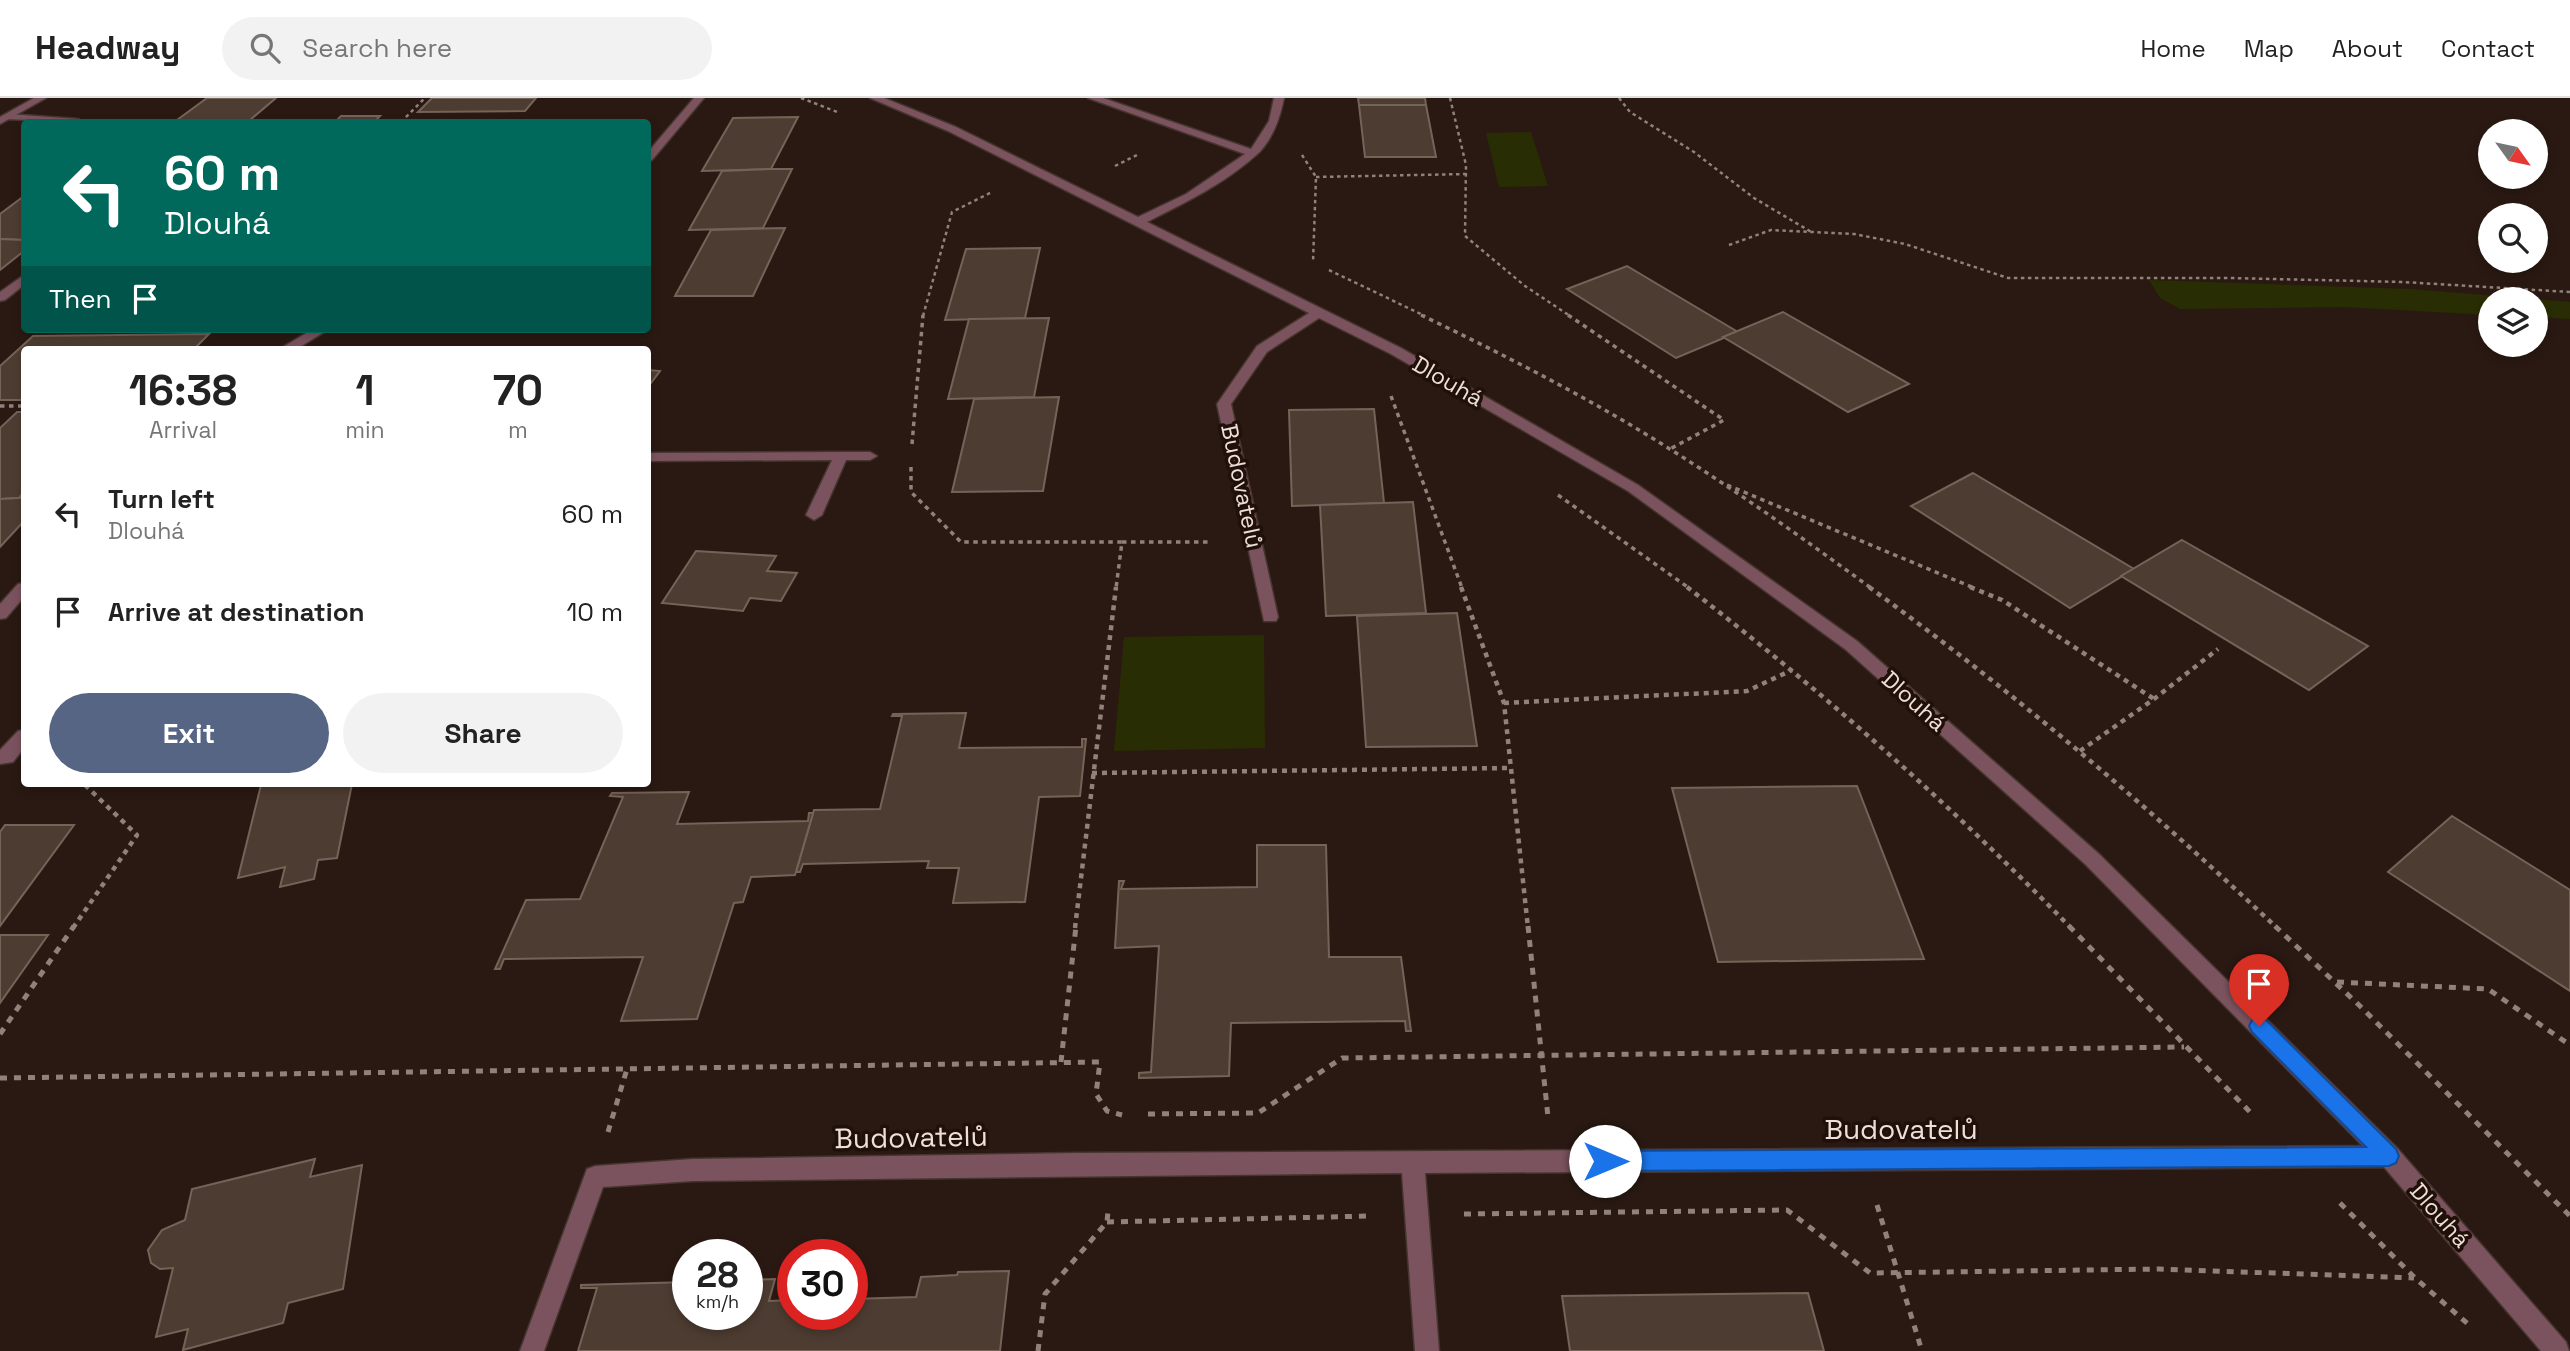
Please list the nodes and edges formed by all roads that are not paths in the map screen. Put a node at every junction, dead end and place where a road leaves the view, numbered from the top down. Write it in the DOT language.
graph roads {
  1 [pos="41,98"];
  2 [pos="699,98"];
  3 [pos="875,98"];
  4 [pos="1093,98"];
  5 [pos="1279,98"];
  6 [pos="4,119"];
  7 [pos="1253,153"];
  8 [pos="651,154"];
  9 [pos="1140,220"];
  10 [pos="21,281"];
  11 [pos="1,297"];
  12 [pos="1319,312"];
  13 [pos="316,333"];
  14 [pos="292,346"];
  15 [pos="841,456"];
  16 [pos="870,456"];
  17 [pos="651,457"];
  18 [pos="814,515"];
  19 [pos="21,590"];
  20 [pos="0,614"];
  21 [pos="1270,617"];
  22 [pos="21,740"];
  23 [pos="0,757"];
  24 [pos="2389,1156"];
  25 [pos="1413,1162"];
  26 [pos="532,1351"];
  27 [pos="1427,1351"];
  28 [pos="2557,1351"];
  1 -- 6 [label="street"];
  2 -- 8 [label="street"];
  3 -- 9 [label="street, Dlouhá"];
  4 -- 7 [label="street"];
  5 -- 7 [label="street"];
  7 -- 9 [label="street"];
  9 -- 12 [label="street, Dlouhá"];
  10 -- 11 [label="street"];
  12 -- 21 [label="street, Budovatelů"];
  12 -- 24 [label="street, Dlouhá"];
  13 -- 14 [label="street"];
  15 -- 16 [label="street"];
  15 -- 17 [label="street"];
  15 -- 18 [label="street"];
  19 -- 20 [label="street"];
  22 -- 23 [label="street"];
  24 -- 25 [label="street, Budovatelů"];
  24 -- 28 [label="street, Dlouhá"];
  25 -- 26 [label="street, Budovatelů"];
  25 -- 27 [label="street"];
}
